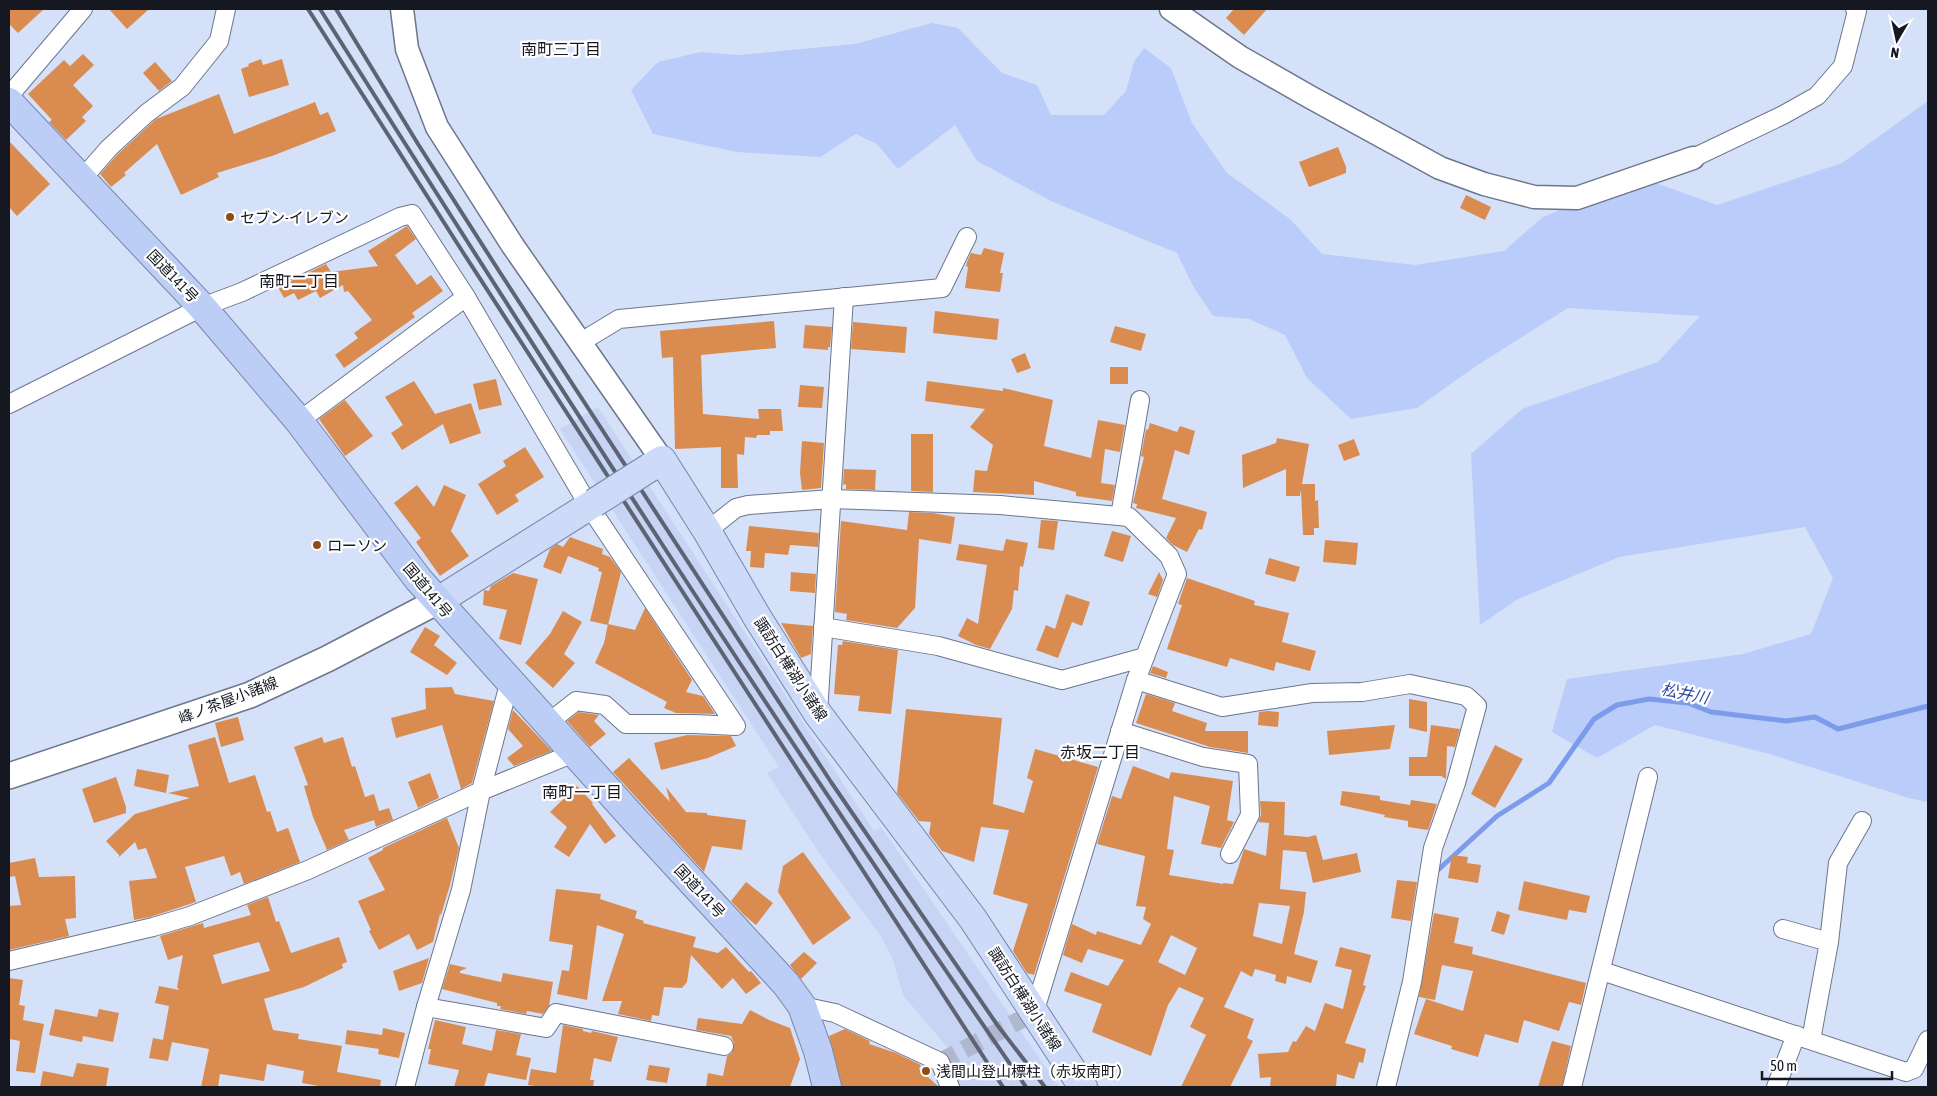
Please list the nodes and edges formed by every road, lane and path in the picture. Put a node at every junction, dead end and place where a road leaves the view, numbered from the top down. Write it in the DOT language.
graph roads {
  1 [pos="83,9"];
  2 [pos="226,9"];
  3 [pos="402,9"];
  4 [pos="1171,9"];
  5 [pos="1855,9"];
  6 [pos="9,96"];
  7 [pos="9,102"];
  8 [pos="1693,158"];
  9 [pos="81,180"];
  10 [pos="968,237"];
  11 [pos="466,297"];
  12 [pos="844,297"];
  13 [pos="202,307"];
  14 [pos="580,342"];
  15 [pos="1140,400"];
  16 [pos="9,404"];
  17 [pos="299,421"];
  18 [pos="655,464"];
  19 [pos="832,499"];
  20 [pos="592,504"];
  21 [pos="1120,516"];
  22 [pos="707,531"];
  23 [pos="438,601"];
  24 [pos="823,627"];
  25 [pos="1145,656"];
  26 [pos="510,680"];
  27 [pos="1136,680"];
  28 [pos="818,714"];
  29 [pos="548,723"];
  30 [pos="1120,731"];
  31 [pos="574,753"];
  32 [pos="9,776"];
  33 [pos="1648,777"];
  34 [pos="481,791"];
  35 [pos="1862,821"];
  36 [pos="1230,854"];
  37 [pos="1783,929"];
  38 [pos="1829,942"];
  39 [pos="9,961"];
  40 [pos="1602,971"];
  41 [pos="802,1006"];
  42 [pos="426,1007"];
  43 [pos="1032,1014"];
  44 [pos="1804,1038"];
  45 [pos="1928,1040"];
  46 [pos="724,1046"];
  47 [pos="405,1087"];
  48 [pos="827,1087"];
  49 [pos="950,1087"];
  50 [pos="1083,1087"];
  51 [pos="1386,1087"];
  52 [pos="1572,1087"];
  53 [pos="1776,1087"];
  1 -- 6 [label="street"];
  2 -- 9 [label="street"];
  3 -- 14 [label="street"];
  4 -- 8 [label="street"];
  5 -- 8 [label="street"];
  7 -- 9 [label="highway, 国道141号"];
  9 -- 13 [label="highway, 国道141号"];
  10 -- 12 [label="street"];
  11 -- 13 [label="street"];
  11 -- 17 [label="street"];
  11 -- 20 [label="street"];
  12 -- 14 [label="street"];
  12 -- 19 [label="street"];
  13 -- 16 [label="street"];
  13 -- 17 [label="highway, 国道141号"];
  14 -- 18 [label="street"];
  15 -- 21 [label="street"];
  17 -- 23 [label="highway, 国道141号"];
  18 -- 20 [label="main road, bridge"];
  18 -- 22 [label="main road, 諏訪白樺湖小諸線"];
  19 -- 21 [label="street"];
  19 -- 22 [label="street"];
  19 -- 24 [label="street"];
  20 -- 23 [label="main road"];
  20 -- 29 [label="street"];
  21 -- 25 [label="street"];
  22 -- 28 [label="main road, 諏訪白樺湖小諸線"];
  23 -- 26 [label="highway, 国道141号"];
  23 -- 32 [label="main road, 峰ノ茶屋小諸線"];
  24 -- 25 [label="street"];
  24 -- 28 [label="street"];
  25 -- 27 [label="street"];
  26 -- 29 [label="highway, 国道141号"];
  26 -- 34 [label="street"];
  27 -- 30 [label="street"];
  27 -- 51 [label="street"];
  28 -- 43 [label="main road, 諏訪白樺湖小諸線"];
  29 -- 31 [label="highway, 国道141号"];
  30 -- 36 [label="street"];
  30 -- 43 [label="street"];
  31 -- 34 [label="street"];
  31 -- 41 [label="highway, 国道141号"];
  33 -- 40 [label="street"];
  34 -- 39 [label="street"];
  34 -- 42 [label="street"];
  35 -- 38 [label="street"];
  37 -- 38 [label="street"];
  38 -- 44 [label="street"];
  40 -- 44 [label="street"];
  40 -- 52 [label="street"];
  41 -- 48 [label="highway, 国道141号"];
  41 -- 49 [label="street"];
  42 -- 46 [label="street"];
  42 -- 47 [label="street"];
  43 -- 50 [label="main road, 諏訪白樺湖小諸線"];
  44 -- 45 [label="street"];
  44 -- 53 [label="street"];
}
